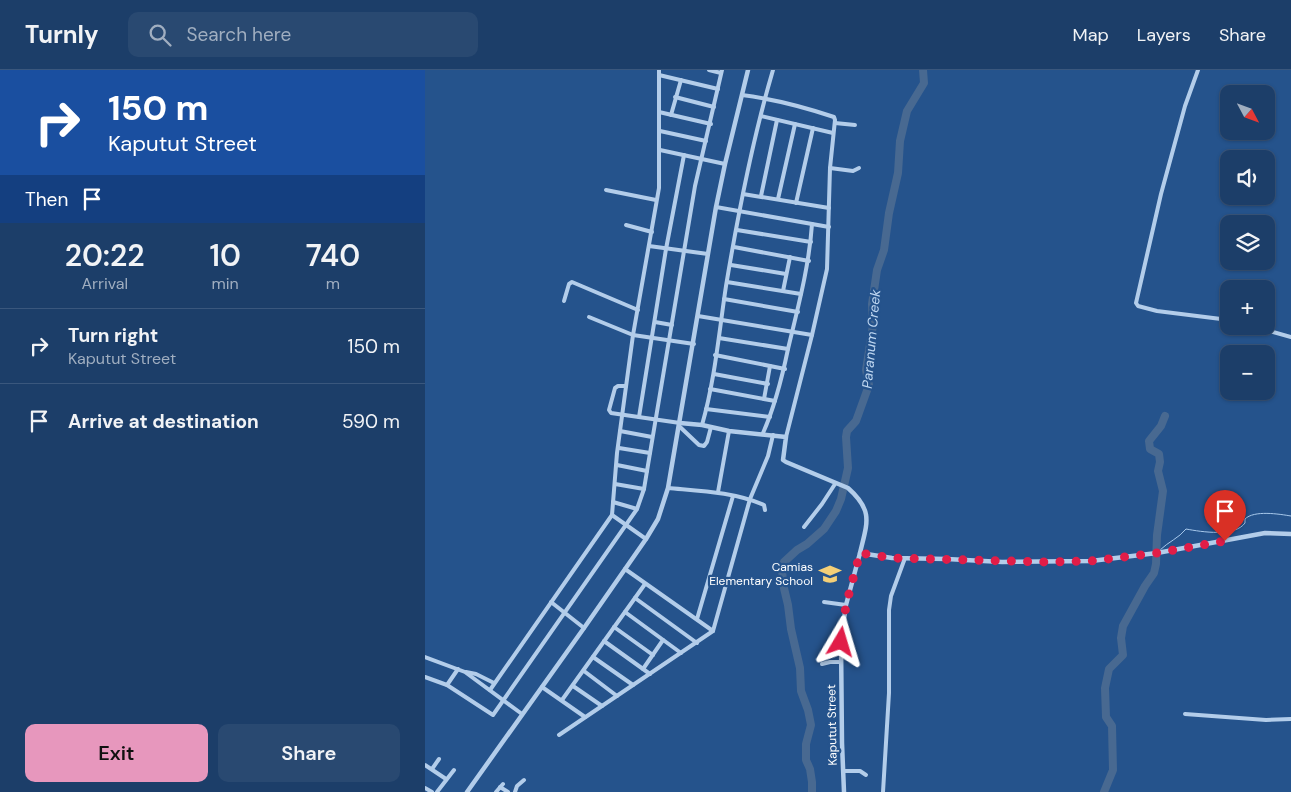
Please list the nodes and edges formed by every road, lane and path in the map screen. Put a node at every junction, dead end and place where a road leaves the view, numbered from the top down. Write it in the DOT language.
graph roads {
  1 [pos="709,70"];
  2 [pos="748,70"];
  3 [pos="773,70"];
  4 [pos="1198,70"];
  5 [pos="659,72"];
  6 [pos="722,72"];
  7 [pos="681,80"];
  8 [pos="718,89"];
  9 [pos="742,95"];
  10 [pos="675,97"];
  11 [pos="765,98"];
  12 [pos="714,107"];
  13 [pos="659,112"];
  14 [pos="671,115"];
  15 [pos="761,116"];
  16 [pos="777,120"];
  17 [pos="835,123"];
  18 [pos="711,124"];
  19 [pos="795,124"];
  20 [pos="855,125"];
  21 [pos="813,128"];
  22 [pos="660,130"];
  23 [pos="833,133"];
  24 [pos="706,142"];
  25 [pos="659,150"];
  26 [pos="684,155"];
  27 [pos="702,158"];
  28 [pos="725,164"];
  29 [pos="829,168"];
  30 [pos="859,168"];
  31 [pos="606,190"];
  32 [pos="743,194"];
  33 [pos="761,196"];
  34 [pos="778,199"];
  35 [pos="656,200"];
  36 [pos="796,203"];
  37 [pos="716,207"];
  38 [pos="829,208"];
  39 [pos="740,212"];
  40 [pos="812,224"];
  41 [pos="626,225"];
  42 [pos="829,227"];
  43 [pos="737,230"];
  44 [pos="652,232"];
  45 [pos="811,242"];
  46 [pos="649,246"];
  47 [pos="734,247"];
  48 [pos="666,249"];
  49 [pos="685,250"];
  50 [pos="708,254"];
  51 [pos="790,257"];
  52 [pos="809,261"];
  53 [pos="731,265"];
  54 [pos="786,274"];
  55 [pos="727,282"];
  56 [pos="783,291"];
  57 [pos="801,294"];
  58 [pos="724,299"];
  59 [pos="564,301"];
  60 [pos="638,310"];
  61 [pos="798,312"];
  62 [pos="698,316"];
  63 [pos="589,317"];
  64 [pos="1220,319"];
  65 [pos="722,320"];
  66 [pos="655,322"];
  67 [pos="673,325"];
  68 [pos="793,330"];
  69 [pos="1275,332"];
  70 [pos="812,334"];
  71 [pos="633,335"];
  72 [pos="1291,337"];
  73 [pos="651,338"];
  74 [pos="719,338"];
  75 [pos="669,340"];
  76 [pos="694,344"];
  77 [pos="788,348"];
  78 [pos="715,355"];
  79 [pos="770,366"];
  80 [pos="785,369"];
  81 [pos="714,374"];
  82 [pos="768,384"];
  83 [pos="626,386"];
  84 [pos="710,389"];
  85 [pos="764,399"];
  86 [pos="775,401"];
  87 [pos="706,409"];
  88 [pos="622,414"];
  89 [pos="639,417"];
  90 [pos="770,417"];
  91 [pos="656,420"];
  92 [pos="680,425"];
  93 [pos="702,425"];
  94 [pos="711,427"];
  95 [pos="620,431"];
  96 [pos="729,431"];
  97 [pos="763,434"];
  98 [pos="773,435"];
  99 [pos="652,437"];
  100 [pos="786,437"];
  101 [pos="619,448"];
  102 [pos="650,453"];
  103 [pos="617,465"];
  104 [pos="647,471"];
  105 [pos="615,484"];
  106 [pos="837,485"];
  107 [pos="668,488"];
  108 [pos="644,489"];
  109 [pos="719,492"];
  110 [pos="733,496"];
  111 [pos="750,499"];
  112 [pos="613,502"];
  113 [pos="637,509"];
  114 [pos="765,510"];
  115 [pos="612,515"];
  116 [pos="627,526"];
  117 [pos="804,527"];
  118 [pos="1291,534"];
  119 [pos="646,539"];
  120 [pos="860,553"];
  121 [pos="905,558"];
  122 [pos="625,569"];
  123 [pos="645,584"];
  124 [pos="635,598"];
  125 [pos="551,602"];
  126 [pos="824,602"];
  127 [pos="846,605"];
  128 [pos="625,612"];
  129 [pos="565,614"];
  130 [pos="697,619"];
  131 [pos="614,627"];
  132 [pos="585,628"];
  133 [pos="713,631"];
  134 [pos="663,640"];
  135 [pos="604,642"];
  136 [pos="697,643"];
  137 [pos="681,653"];
  138 [pos="653,655"];
  139 [pos="593,656"];
  140 [pos="425,657"];
  141 [pos="841,662"];
  142 [pos="822,664"];
  143 [pos="458,668"];
  144 [pos="643,669"];
  145 [pos="584,671"];
  146 [pos="465,672"];
  147 [pos="649,674"];
  148 [pos="425,678"];
  149 [pos="494,683"];
  150 [pos="633,685"];
  151 [pos="447,686"];
  152 [pos="542,686"];
  153 [pos="573,686"];
  154 [pos="490,690"];
  155 [pos="617,696"];
  156 [pos="504,700"];
  157 [pos="562,700"];
  158 [pos="602,706"];
  159 [pos="523,714"];
  160 [pos="1185,714"];
  161 [pos="585,717"];
  162 [pos="1291,719"];
  163 [pos="559,735"];
  164 [pos="439,759"];
  165 [pos="425,765"];
  166 [pos="432,769"];
  167 [pos="454,770"];
  168 [pos="843,771"];
  169 [pos="865,775"];
  170 [pos="446,779"];
  171 [pos="524,780"];
  172 [pos="425,788"];
  173 [pos="432,792"];
  174 [pos="437,792"];
  175 [pos="467,792"];
  176 [pos="496,792"];
  177 [pos="508,792"];
  178 [pos="515,792"];
  179 [pos="844,792"];
  180 [pos="883,792"];
  1 -- 6 [label="street"];
  2 -- 9 [label="street"];
  3 -- 11 [label="street"];
  4 -- 64 [label="street"];
  5 -- 7 [label="street"];
  5 -- 13 [label="street"];
  6 -- 8 [label="street"];
  7 -- 8 [label="street"];
  7 -- 10 [label="street"];
  8 -- 12 [label="street"];
  9 -- 11 [label="street"];
  9 -- 28 [label="street"];
  10 -- 12 [label="street"];
  10 -- 14 [label="street"];
  11 -- 15 [label="street"];
  11 -- 17 [label="street"];
  12 -- 18 [label="street"];
  13 -- 14 [label="street"];
  13 -- 22 [label="street"];
  14 -- 18 [label="street"];
  15 -- 16 [label="street"];
  15 -- 32 [label="street"];
  16 -- 19 [label="street"];
  16 -- 33 [label="street"];
  17 -- 20 [label="street"];
  17 -- 23 [label="street"];
  18 -- 24 [label="street"];
  19 -- 21 [label="street"];
  19 -- 34 [label="street"];
  21 -- 23 [label="street"];
  21 -- 36 [label="street"];
  22 -- 24 [label="street"];
  22 -- 25 [label="street"];
  23 -- 29 [label="street"];
  24 -- 27 [label="street"];
  25 -- 26 [label="street"];
  25 -- 35 [label="street"];
  26 -- 27 [label="street"];
  26 -- 48 [label="street"];
  27 -- 28 [label="street"];
  27 -- 49 [label="street"];
  28 -- 37 [label="street"];
  29 -- 30 [label="street"];
  29 -- 38 [label="street"];
  31 -- 35 [label="street"];
  32 -- 33 [label="street"];
  32 -- 39 [label="street"];
  33 -- 34 [label="street"];
  34 -- 36 [label="street"];
  35 -- 44 [label="street"];
  36 -- 38 [label="street"];
  37 -- 39 [label="street"];
  37 -- 50 [label="street"];
  38 -- 42 [label="street"];
  39 -- 40 [label="street"];
  39 -- 43 [label="street"];
  40 -- 42 [label="street"];
  40 -- 45 [label="street"];
  41 -- 44 [label="street"];
  42 -- 70 [label="street"];
  43 -- 45 [label="street"];
  43 -- 47 [label="street"];
  44 -- 46 [label="street"];
  45 -- 52 [label="street"];
  46 -- 48 [label="street"];
  46 -- 60 [label="street"];
  47 -- 51 [label="street"];
  47 -- 53 [label="street"];
  48 -- 49 [label="street"];
  48 -- 66 [label="street"];
  49 -- 50 [label="street"];
  49 -- 67 [label="street"];
  50 -- 62 [label="street"];
  51 -- 52 [label="street"];
  51 -- 54 [label="street"];
  52 -- 57 [label="street"];
  53 -- 54 [label="street"];
  53 -- 55 [label="street"];
  54 -- 56 [label="street"];
  55 -- 56 [label="street"];
  55 -- 58 [label="street"];
  56 -- 57 [label="street"];
  57 -- 61 [label="street"];
  58 -- 61 [label="street"];
  58 -- 65 [label="street"];
  59 -- 60 [label="street"];
  60 -- 71 [label="street"];
  61 -- 68 [label="street"];
  62 -- 65 [label="street"];
  62 -- 76 [label="street"];
  63 -- 71 [label="street"];
  65 -- 68 [label="street"];
  65 -- 74 [label="street"];
  66 -- 67 [label="street"];
  66 -- 73 [label="street"];
  67 -- 75 [label="street"];
  68 -- 70 [label="street"];
  68 -- 77 [label="street"];
  69 -- 72 [label="street"];
  70 -- 100 [label="street"];
  71 -- 73 [label="street"];
  71 -- 83 [label="street"];
  73 -- 75 [label="street"];
  73 -- 89 [label="street"];
  74 -- 77 [label="street"];
  74 -- 78 [label="street"];
  75 -- 76 [label="street"];
  75 -- 91 [label="street"];
  76 -- 92 [label="street"];
  77 -- 80 [label="street"];
  78 -- 79 [label="street"];
  78 -- 81 [label="street"];
  79 -- 80 [label="street"];
  79 -- 82 [label="street"];
  80 -- 86 [label="street"];
  81 -- 82 [label="street"];
  81 -- 84 [label="street"];
  82 -- 85 [label="street"];
  83 -- 88 [label="street"];
  83 -- 88 [label="street"];
  84 -- 85 [label="street"];
  84 -- 87 [label="street"];
  85 -- 86 [label="street"];
  86 -- 90 [label="street"];
  87 -- 90 [label="street"];
  87 -- 93 [label="street"];
  88 -- 89 [label="street"];
  88 -- 95 [label="street"];
  89 -- 91 [label="street"];
  90 -- 97 [label="street"];
  91 -- 92 [label="street"];
  91 -- 99 [label="street"];
  92 -- 93 [label="street"];
  92 -- 94 [label="street"];
  92 -- 107 [label="street"];
  93 -- 94 [label="street"];
  94 -- 96 [label="street"];
  95 -- 99 [label="street"];
  95 -- 101 [label="street"];
  96 -- 97 [label="street"];
  96 -- 109 [label="street"];
  97 -- 98 [label="street"];
  98 -- 100 [label="street"];
  98 -- 111 [label="street"];
  99 -- 102 [label="street"];
  100 -- 106 [label="street"];
  101 -- 102 [label="street"];
  101 -- 103 [label="street"];
  102 -- 104 [label="street"];
  103 -- 104 [label="street"];
  103 -- 105 [label="street"];
  104 -- 108 [label="street"];
  105 -- 108 [label="street"];
  105 -- 112 [label="street"];
  106 -- 117 [label="street"];
  106 -- 120 [label="street, Kaputut Street"];
  107 -- 109 [label="street"];
  107 -- 119 [label="street"];
  108 -- 113 [label="street"];
  109 -- 110 [label="street"];
  110 -- 111 [label="street"];
  110 -- 130 [label="street"];
  111 -- 114 [label="street"];
  111 -- 133 [label="street"];
  112 -- 113 [label="street"];
  112 -- 115 [label="street"];
  113 -- 116 [label="street"];
  115 -- 116 [label="street"];
  115 -- 125 [label="street"];
  116 -- 119 [label="street"];
  116 -- 129 [label="street"];
  118 -- 121 [label="street"];
  119 -- 122 [label="street"];
  120 -- 121 [label="street"];
  120 -- 127 [label="street, Kaputut Street"];
  121 -- 180 [label="street"];
  122 -- 123 [label="street"];
  122 -- 132 [label="street"];
  123 -- 124 [label="street"];
  123 -- 130 [label="street"];
  124 -- 128 [label="street"];
  124 -- 136 [label="street"];
  125 -- 129 [label="street"];
  125 -- 149 [label="street"];
  126 -- 127 [label="street"];
  127 -- 141 [label="street, Kaputut Street"];
  128 -- 131 [label="street"];
  128 -- 134 [label="street"];
  129 -- 132 [label="street"];
  129 -- 156 [label="street"];
  130 -- 133 [label="street"];
  131 -- 135 [label="street"];
  131 -- 138 [label="street"];
  132 -- 152 [label="street"];
  133 -- 136 [label="street"];
  134 -- 137 [label="street"];
  134 -- 138 [label="street"];
  135 -- 139 [label="street"];
  135 -- 144 [label="street"];
  136 -- 137 [label="street"];
  137 -- 147 [label="street"];
  138 -- 144 [label="street"];
  139 -- 145 [label="street"];
  139 -- 150 [label="street"];
  140 -- 143 [label="street"];
  141 -- 142 [label="street"];
  141 -- 168 [label="street, Kaputut Street"];
  143 -- 146 [label="street"];
  143 -- 151 [label="street"];
  144 -- 147 [label="street"];
  145 -- 153 [label="street"];
  145 -- 155 [label="street"];
  146 -- 149 [label="street"];
  146 -- 154 [label="street"];
  147 -- 150 [label="street"];
  148 -- 151 [label="street"];
  149 -- 154 [label="street"];
  150 -- 155 [label="street"];
  151 -- 156 [label="street"];
  152 -- 157 [label="street"];
  152 -- 159 [label="street"];
  153 -- 157 [label="street"];
  153 -- 158 [label="street"];
  154 -- 156 [label="street"];
  155 -- 158 [label="street"];
  156 -- 159 [label="street"];
  157 -- 161 [label="street"];
  158 -- 161 [label="street"];
  159 -- 175 [label="street"];
  160 -- 162 [label="street"];
  161 -- 163 [label="street"];
  164 -- 166 [label="street"];
  165 -- 166 [label="street"];
  166 -- 170 [label="street"];
  167 -- 170 [label="street"];
  168 -- 169 [label="street"];
  168 -- 179 [label="street, Kaputut Street"];
  170 -- 174 [label="street"];
  171 -- 178 [label="street"];
  172 -- 173 [label="street"];
  176 -- 177 [label="street"];
}
